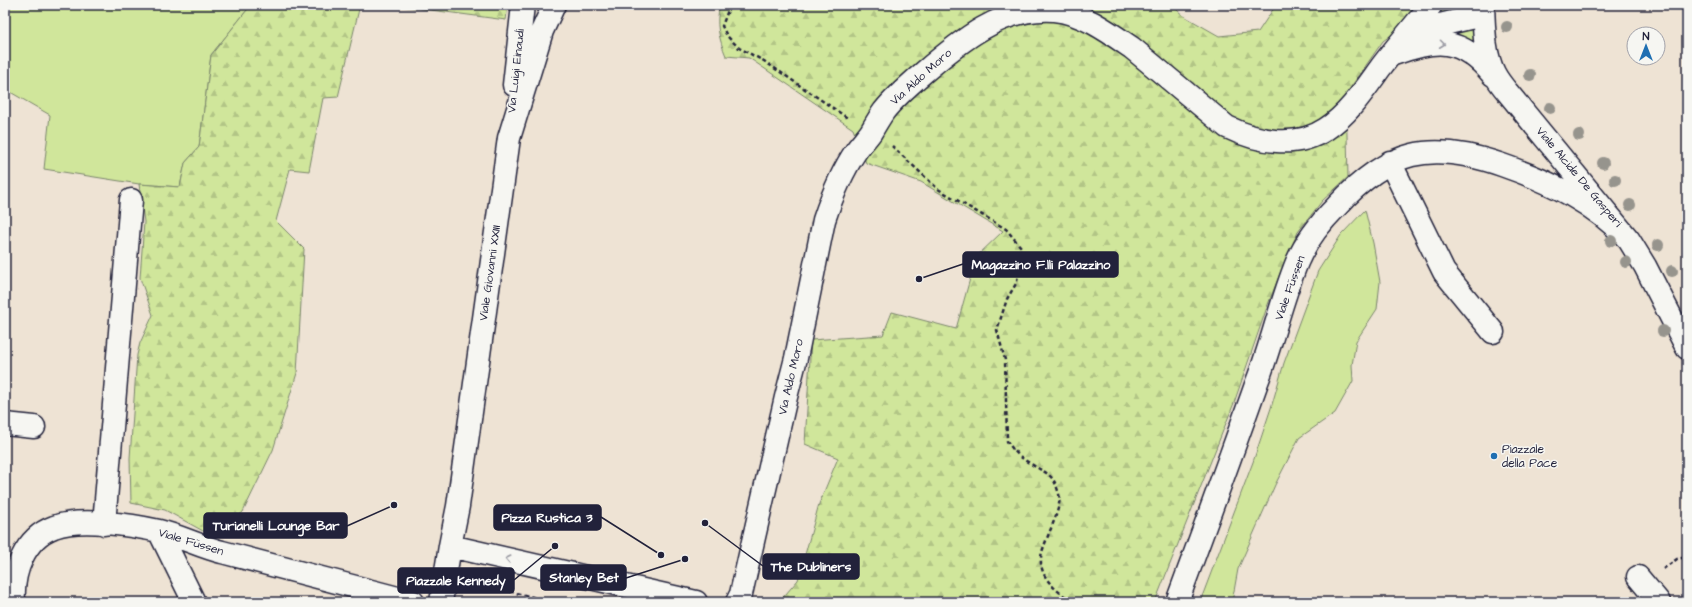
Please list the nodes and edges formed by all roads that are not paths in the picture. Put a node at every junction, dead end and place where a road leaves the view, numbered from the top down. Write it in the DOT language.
graph roads {
  1 [pos="523,5"];
  2 [pos="554,5"];
  3 [pos="1431,5"];
  4 [pos="1483,5"];
  5 [pos="1391,55"];
  6 [pos="1509,94"];
  7 [pos="509,138"];
  8 [pos="1390,162"];
  9 [pos="131,200"];
  10 [pos="1629,240"];
  11 [pos="1493,332"];
  12 [pos="1687,348"];
  13 [pos="5,424"];
  14 [pos="34,427"];
  15 [pos="104,524"];
  16 [pos="159,532"];
  17 [pos="450,546"];
  18 [pos="10,576"];
  19 [pos="1638,577"];
  20 [pos="14,602"];
  21 [pos="194,602"];
  22 [pos="413,602"];
  23 [pos="441,602"];
  24 [pos="696,602"];
  25 [pos="737,602"];
  26 [pos="1177,602"];
  27 [pos="1659,602"];
  1 -- 7 [label="street, Via Luigi Einaudi"];
  2 -- 7 [label="street, Viale Giovanni XXIII"];
  3 -- 5 [label="street, Via Aldo Moro"];
  4 -- 5 [label="street, Via Aldo Moro"];
  4 -- 6 [label="street, Viale Alcide De Gasperi"];
  5 -- 6 [label="street, one-way"];
  5 -- 25 [label="street, Via Aldo Moro"];
  6 -- 10 [label="street, Viale Alcide De Gasperi"];
  7 -- 17 [label="street, Viale Giovanni XXIII"];
  8 -- 10 [label="street, Viale Füssen"];
  8 -- 11 [label="street"];
  8 -- 26 [label="street, Viale Füssen"];
  9 -- 15 [label="street"];
  10 -- 12 [label="street, Viale Alcide De Gasperi"];
  13 -- 14 [label="street"];
  15 -- 16 [label="street, Viale Füssen"];
  15 -- 18 [label="street, Viale Füssen"];
  16 -- 21 [label="street"];
  16 -- 22 [label="street, Viale Füssen"];
  17 -- 23 [label="street, Viale Giovanni XXIII"];
  24 -- 17 [label="street, one-way"];
  18 -- 20 [label="street, Viale Füssen"];
  19 -- 27 [label="street"];
}
